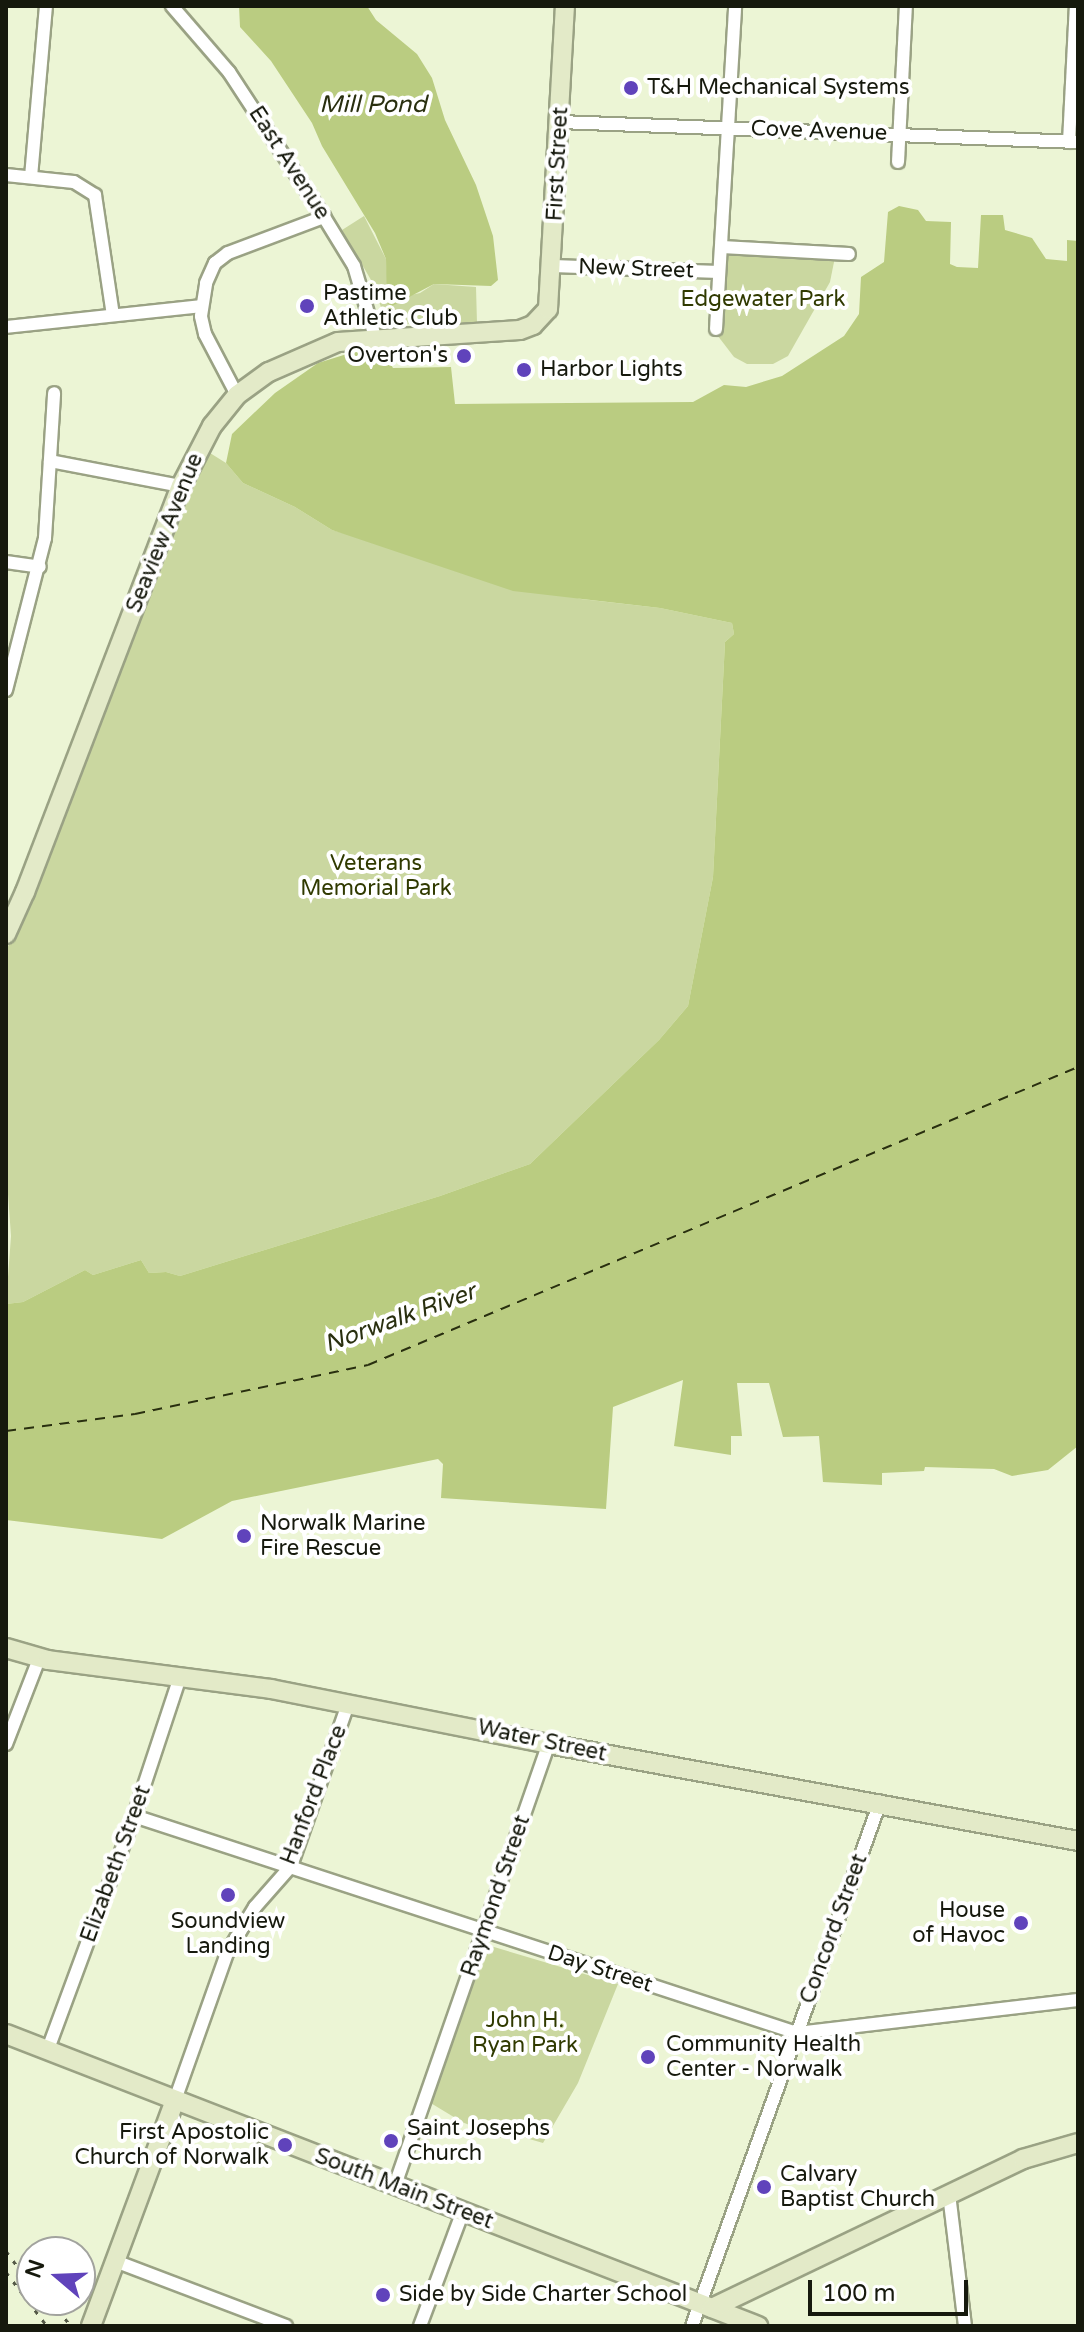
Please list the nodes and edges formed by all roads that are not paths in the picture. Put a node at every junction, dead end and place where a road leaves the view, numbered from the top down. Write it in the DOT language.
graph roads {
  1 [pos="46,6"];
  2 [pos="172,6"];
  3 [pos="565,6"];
  4 [pos="735,6"];
  5 [pos="906,6"];
  6 [pos="1076,6"];
  7 [pos="560,122"];
  8 [pos="730,127"];
  9 [pos="900,134"];
  10 [pos="1074,142"];
  11 [pos="898,162"];
  12 [pos="6,175"];
  13 [pos="31,177"];
  14 [pos="324,217"];
  15 [pos="722,247"];
  16 [pos="849,254"];
  17 [pos="553,266"];
  18 [pos="719,272"];
  19 [pos="201,306"];
  20 [pos="113,315"];
  21 [pos="542,319"];
  22 [pos="6,327"];
  23 [pos="716,329"];
  24 [pos="375,337"];
  25 [pos="54,393"];
  26 [pos="237,395"];
  27 [pos="50,461"];
  28 [pos="181,486"];
  29 [pos="6,562"];
  30 [pos="40,567"];
  31 [pos="6,690"];
  32 [pos="6,934"];
  33 [pos="6,1648"];
  34 [pos="39,1659"];
  35 [pos="180,1677"];
  36 [pos="348,1704"];
  37 [pos="6,1744"];
  38 [pos="549,1744"];
  39 [pos="880,1802"];
  40 [pos="134,1816"];
  41 [pos="1078,1841"];
  42 [pos="291,1866"];
  43 [pos="483,1930"];
  44 [pos="1078,2000"];
  45 [pos="797,2033"];
  46 [pos="6,2034"];
  47 [pos="48,2049"];
  48 [pos="175,2100"];
  49 [pos="1078,2143"];
  50 [pos="395,2185"];
  51 [pos="949,2194"];
  52 [pos="463,2211"];
  53 [pos="115,2261"];
  54 [pos="706,2306"];
  55 [pos="93,2325"];
  56 [pos="286,2326"];
  57 [pos="420,2326"];
  58 [pos="692,2326"];
  59 [pos="758,2326"];
  60 [pos="965,2326"];
  1 -- 13 [label="street"];
  2 -- 14 [label="street, East Avenue"];
  3 -- 7 [label="main road, First Street"];
  4 -- 8 [label="street"];
  5 -- 9 [label="street"];
  6 -- 10 [label="street"];
  7 -- 8 [label="street, Cove Avenue"];
  7 -- 17 [label="main road, First Street"];
  8 -- 9 [label="street, Cove Avenue"];
  8 -- 15 [label="street"];
  9 -- 10 [label="street, Cove Avenue"];
  9 -- 11 [label="street"];
  12 -- 13 [label="street"];
  13 -- 20 [label="street"];
  14 -- 19 [label="street"];
  14 -- 24 [label="street, East Avenue"];
  15 -- 16 [label="street"];
  15 -- 18 [label="street"];
  17 -- 18 [label="street, New Street"];
  17 -- 21 [label="main road, First Street"];
  18 -- 23 [label="street"];
  19 -- 20 [label="street"];
  19 -- 26 [label="street"];
  20 -- 22 [label="street"];
  21 -- 24 [label="main road, Seaview Avenue"];
  24 -- 26 [label="main road, Seaview Avenue"];
  25 -- 27 [label="street"];
  26 -- 28 [label="main road, Seaview Avenue"];
  27 -- 28 [label="street"];
  27 -- 30 [label="street"];
  28 -- 32 [label="main road, Seaview Avenue"];
  29 -- 30 [label="street"];
  30 -- 31 [label="street"];
  33 -- 34 [label="main road, Water Street"];
  34 -- 35 [label="main road, Water Street"];
  34 -- 37 [label="street"];
  35 -- 36 [label="main road, Water Street"];
  35 -- 40 [label="street, Elizabeth Street"];
  36 -- 38 [label="main road, Water Street"];
  36 -- 42 [label="street, Hanford Place"];
  38 -- 39 [label="main road, Water Street"];
  38 -- 43 [label="street, Raymond Street"];
  39 -- 41 [label="main road, Water Street"];
  39 -- 45 [label="street, Concord Street"];
  40 -- 42 [label="street, Day Street"];
  40 -- 47 [label="street, Elizabeth Street"];
  42 -- 43 [label="street, Day Street"];
  42 -- 48 [label="street, Hanford Place"];
  43 -- 45 [label="street, Day Street"];
  43 -- 50 [label="street, Raymond Street"];
  44 -- 45 [label="street, Day Street"];
  45 -- 54 [label="street, Concord Street"];
  46 -- 47 [label="main road, South Main Street"];
  47 -- 48 [label="main road, South Main Street"];
  48 -- 50 [label="main road, South Main Street"];
  48 -- 53 [label="main road"];
  49 -- 51 [label="main road"];
  50 -- 52 [label="main road, South Main Street"];
  51 -- 54 [label="main road"];
  51 -- 60 [label="street"];
  52 -- 54 [label="main road, South Main Street"];
  52 -- 57 [label="street"];
  53 -- 55 [label="main road"];
  53 -- 56 [label="street"];
  54 -- 58 [label="street, Concord Street"];
  54 -- 59 [label="main road, South Main Street"];
}
